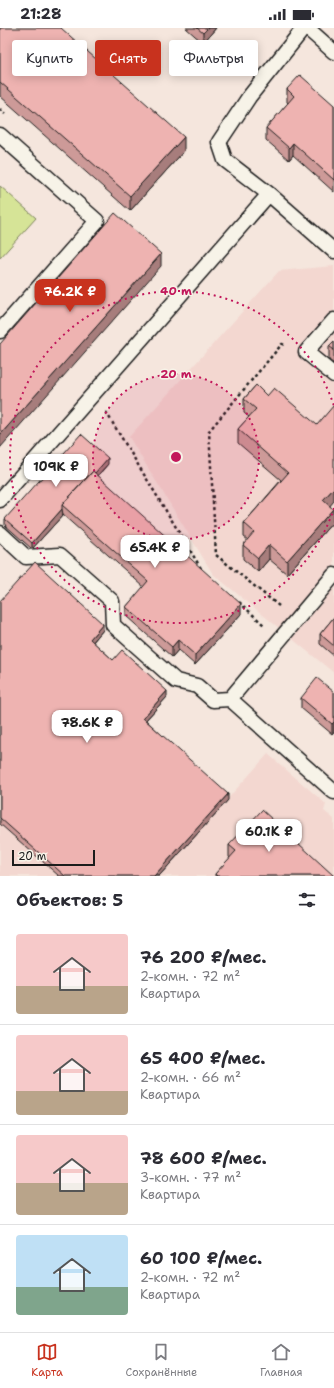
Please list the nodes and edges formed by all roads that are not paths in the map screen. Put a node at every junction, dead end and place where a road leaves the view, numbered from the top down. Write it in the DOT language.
graph roads {
  1 [pos="304,28"];
  2 [pos="307,28"];
  3 [pos="334,52"];
  4 [pos="0,136"];
  5 [pos="269,194"];
  6 [pos="334,251"];
  7 [pos="334,320"];
  8 [pos="0,331"];
  9 [pos="334,375"];
  10 [pos="0,500"];
  11 [pos="0,534"];
  12 [pos="334,575"];
  13 [pos="329,590"];
  14 [pos="230,699"];
  15 [pos="334,792"];
  1 -- 5 [label="lane"];
  2 -- 3 [label="lane"];
  4 -- 8 [label="lane"];
  5 -- 6 [label="lane"];
  5 -- 10 [label="lane"];
  7 -- 9 [label="lane"];
  11 -- 14 [label="lane"];
  12 -- 13 [label="lane"];
  13 -- 14 [label="lane"];
  14 -- 15 [label="lane"];
}
